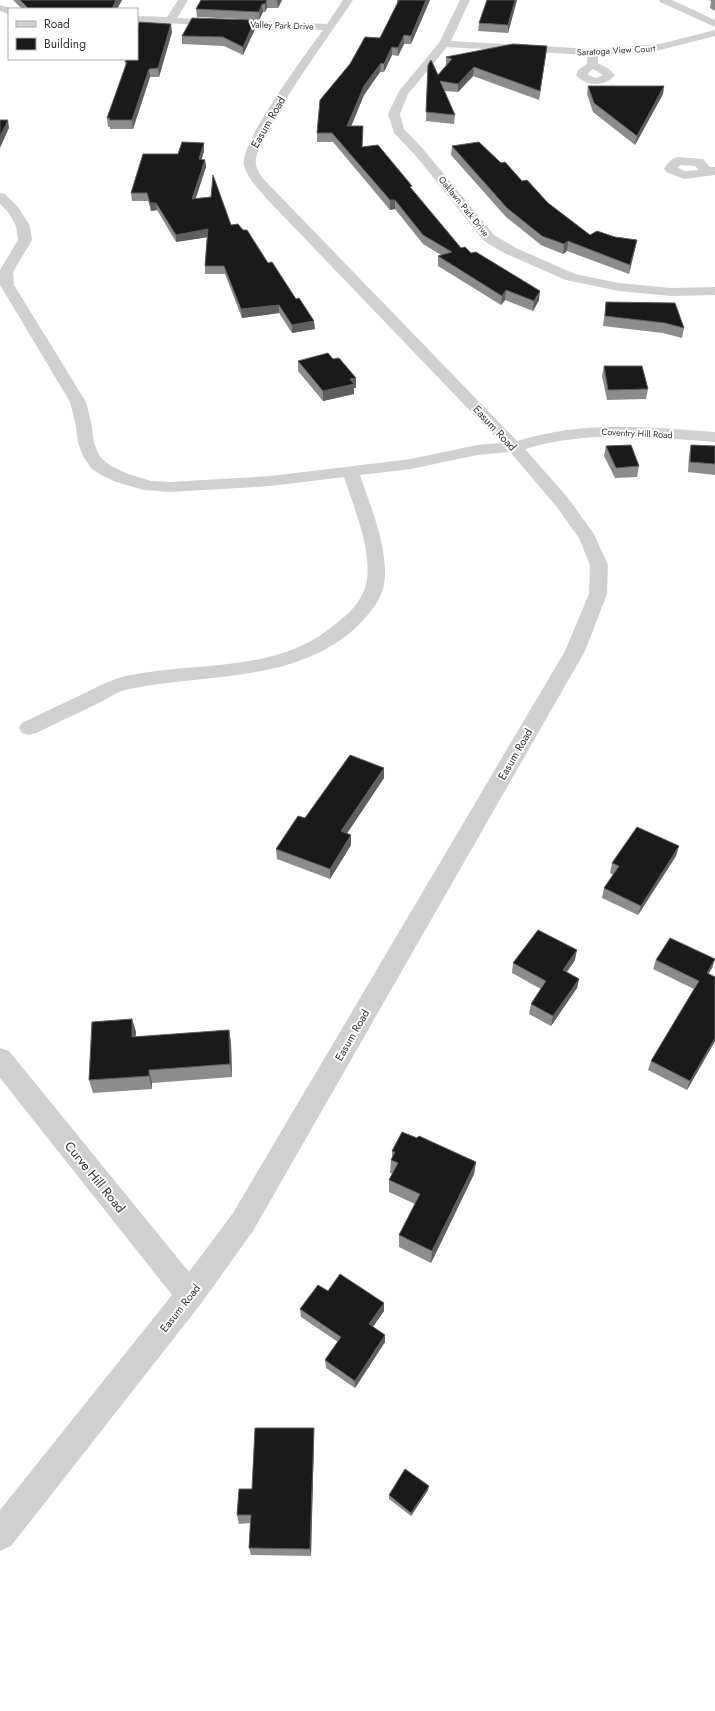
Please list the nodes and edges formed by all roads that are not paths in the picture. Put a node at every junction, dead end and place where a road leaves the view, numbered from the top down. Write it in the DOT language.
graph roads {
  1 [pos="183,0"];
  2 [pos="348,0"];
  3 [pos="465,0"];
  4 [pos="664,0"];
  5 [pos="138,20"];
  6 [pos="170,21"];
  7 [pos="715,24"];
  8 [pos="330,27"];
  9 [pos="715,33"];
  10 [pos="444,44"];
  11 [pos="593,52"];
  12 [pos="592,66"];
  13 [pos="0,197"];
  14 [pos="715,292"];
  15 [pos="715,437"];
  16 [pos="514,447"];
  17 [pos="350,471"];
  18 [pos="30,728"];
  19 [pos="0,1058"];
  20 [pos="190,1295"];
  21 [pos="0,1535"];
  1 -- 6 [label="street"];
  2 -- 8 [label="street, Easum Road"];
  3 -- 10 [label="street, Oaklawn Park Drive"];
  4 -- 7 [label="street"];
  5 -- 6 [label="street, Valley Park Drive"];
  6 -- 8 [label="street, Valley Park Drive"];
  8 -- 16 [label="street, Easum Road"];
  9 -- 11 [label="street, Saratoga View Court"];
  10 -- 11 [label="street, Saratoga View Court"];
  10 -- 14 [label="street, Oaklawn Park Drive"];
  11 -- 12 [label="street"];
  13 -- 17 [label="street, Coventry Hill Road"];
  15 -- 16 [label="street, Coventry Hill Road"];
  16 -- 17 [label="street, Coventry Hill Road"];
  16 -- 20 [label="street, Easum Road"];
  17 -- 18 [label="street"];
  19 -- 20 [label="street, Curve Hill Road"];
  20 -- 21 [label="street, Easum Road"];
}
